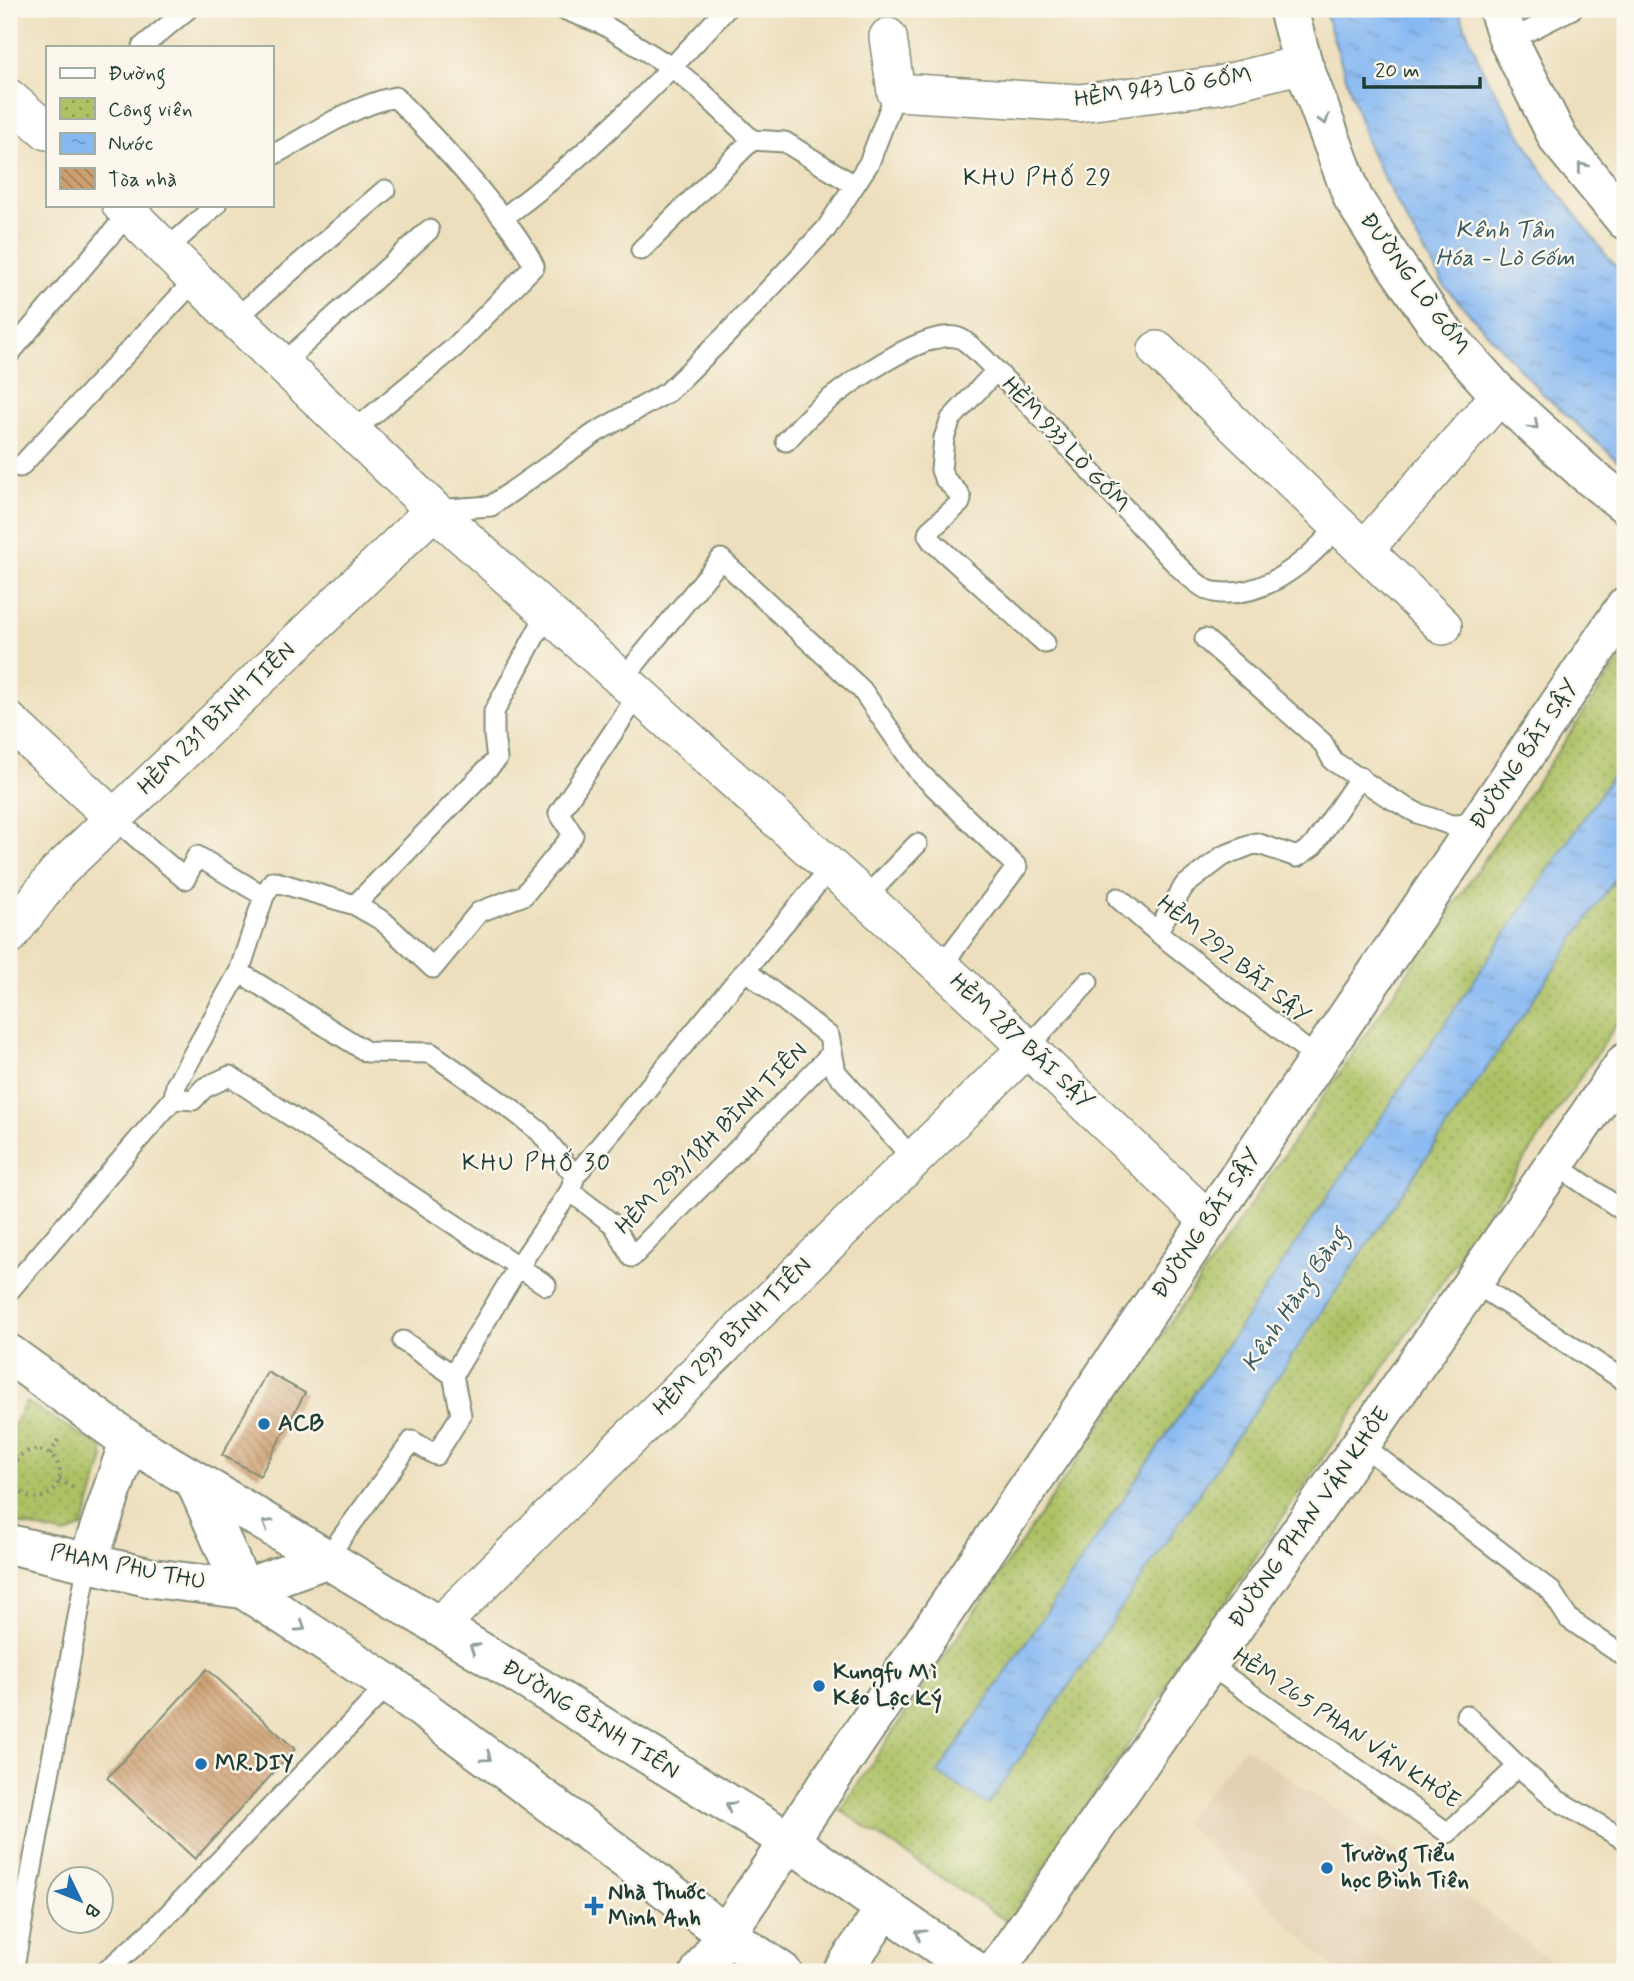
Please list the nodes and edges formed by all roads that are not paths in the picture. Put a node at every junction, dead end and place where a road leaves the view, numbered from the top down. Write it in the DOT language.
graph roads {
  1 [pos="188,9"];
  2 [pos="563,9"];
  3 [pos="726,9"];
  4 [pos="1289,9"];
  5 [pos="1572,9"];
  6 [pos="1503,25"];
  7 [pos="888,37"];
  8 [pos="143,46"];
  9 [pos="1303,64"];
  10 [pos="673,68"];
  11 [pos="896,92"];
  12 [pos="9,98"];
  13 [pos="46,130"];
  14 [pos="752,140"];
  15 [pos="273,155"];
  16 [pos="854,185"];
  17 [pos="385,190"];
  18 [pos="215,206"];
  19 [pos="125,209"];
  20 [pos="503,218"];
  21 [pos="1625,220"];
  22 [pos="429,230"];
  23 [pos="166,250"];
  24 [pos="641,250"];
  25 [pos="196,279"];
  26 [pos="235,319"];
  27 [pos="1157,350"];
  28 [pos="9,354"];
  29 [pos="282,364"];
  30 [pos="996,371"];
  31 [pos="1500,395"];
  32 [pos="352,432"];
  33 [pos="786,441"];
  34 [pos="19,467"];
  35 [pos="1625,504"];
  36 [pos="433,510"];
  37 [pos="1351,538"];
  38 [pos="1625,607"];
  39 [pos="547,613"];
  40 [pos="1443,626"];
  41 [pos="1205,639"];
  42 [pos="1045,643"];
  43 [pos="630,687"];
  44 [pos="9,721"];
  45 [pos="1360,777"];
  46 [pos="114,818"];
  47 [pos="1478,824"];
  48 [pos="917,844"];
  49 [pos="831,867"];
  50 [pos="264,896"];
  51 [pos="865,898"];
  52 [pos="1118,898"];
  53 [pos="355,905"];
  54 [pos="1157,932"];
  55 [pos="9,936"];
  56 [pos="941,966"];
  57 [pos="745,970"];
  58 [pos="239,972"];
  59 [pos="1088,982"];
  60 [pos="1027,1048"];
  61 [pos="832,1053"];
  62 [pos="1319,1060"];
  63 [pos="1625,1063"];
  64 [pos="174,1098"];
  65 [pos="913,1159"];
  66 [pos="1555,1164"];
  67 [pos="572,1183"];
  68 [pos="1625,1212"];
  69 [pos="1209,1221"];
  70 [pos="518,1268"];
  71 [pos="1473,1282"];
  72 [pos="546,1285"];
  73 [pos="9,1291"];
  74 [pos="403,1341"];
  75 [pos="9,1354"];
  76 [pos="453,1375"];
  77 [pos="1625,1381"];
  78 [pos="129,1441"];
  79 [pos="1361,1444"];
  80 [pos="195,1481"];
  81 [pos="9,1544"];
  82 [pos="326,1559"];
  83 [pos="88,1562"];
  84 [pos="243,1589"];
  85 [pos="439,1626"];
  86 [pos="1625,1657"];
  87 [pos="1208,1664"];
  88 [pos="389,1684"];
  89 [pos="1466,1715"];
  90 [pos="1518,1766"];
  91 [pos="1625,1840"];
  92 [pos="789,1841"];
  93 [pos="885,1909"];
  94 [pos="726,1934"];
  95 [pos="13,1972"];
  96 [pos="105,1972"];
  97 [pos="700,1972"];
  98 [pos="782,1972"];
  99 [pos="842,1972"];
  100 [pos="976,1972"];
  101 [pos="995,1972"];
  1 -- 8 [label="lane"];
  2 -- 10 [label="lane"];
  3 -- 10 [label="lane"];
  4 -- 9 [label="street, ĐƯỜNG LÒ GỐM"];
  5 -- 6 [label="lane"];
  21 -- 6 [label="street, one-way"];
  7 -- 11 [label="street"];
  9 -- 11 [label="street, HẺM 943 LÒ GỐM"];
  9 -- 31 [label="street, ĐƯỜNG LÒ GỐM, one-way"];
  10 -- 14 [label="lane"];
  10 -- 20 [label="lane"];
  11 -- 16 [label="lane"];
  12 -- 13 [label="street"];
  14 -- 16 [label="lane"];
  14 -- 24 [label="lane"];
  15 -- 20 [label="lane"];
  16 -- 36 [label="lane"];
  17 -- 26 [label="lane"];
  18 -- 23 [label="lane"];
  19 -- 23 [label="street"];
  19 -- 28 [label="lane"];
  20 -- 32 [label="lane"];
  22 -- 29 [label="lane"];
  23 -- 25 [label="street"];
  25 -- 26 [label="street"];
  25 -- 34 [label="lane"];
  26 -- 29 [label="street"];
  27 -- 37 [label="street"];
  29 -- 32 [label="street"];
  30 -- 33 [label="lane, HẺM 933 LÒ GỐM"];
  30 -- 37 [label="lane, HẺM 933 LÒ GỐM"];
  30 -- 42 [label="lane"];
  31 -- 35 [label="street, ĐƯỜNG LÒ GỐM, one-way"];
  31 -- 37 [label="street, HẺM 933 LÒ GỐM"];
  32 -- 36 [label="street"];
  36 -- 39 [label="street"];
  36 -- 46 [label="street, HẺM 231 BÌNH TIÊN"];
  37 -- 40 [label="street"];
  38 -- 47 [label="street, ĐƯỜNG BÃI SẬY"];
  39 -- 43 [label="street"];
  39 -- 53 [label="lane"];
  41 -- 45 [label="lane"];
  43 -- 49 [label="street"];
  43 -- 53 [label="lane"];
  43 -- 56 [label="lane"];
  44 -- 46 [label="street"];
  45 -- 47 [label="lane"];
  45 -- 54 [label="lane"];
  46 -- 50 [label="lane"];
  46 -- 55 [label="street, HẺM 231 BÌNH TIÊN"];
  47 -- 62 [label="street, ĐƯỜNG BÃI SẬY"];
  48 -- 51 [label="lane"];
  49 -- 51 [label="street, HẺM 287 BÃI SẬY"];
  49 -- 57 [label="lane"];
  50 -- 53 [label="lane"];
  50 -- 58 [label="lane"];
  51 -- 56 [label="street, HẺM 287 BÃI SẬY"];
  52 -- 54 [label="lane, HẺM 292 BÃI SẬY"];
  54 -- 62 [label="lane, HẺM 292 BÃI SẬY"];
  56 -- 60 [label="street, HẺM 287 BÃI SẬY"];
  57 -- 61 [label="lane, HẺM 293/18H BÌNH TIÊN"];
  57 -- 67 [label="lane"];
  58 -- 64 [label="lane"];
  58 -- 67 [label="lane"];
  59 -- 60 [label="lane"];
  60 -- 65 [label="street, HẺM 293 BÌNH TIÊN"];
  60 -- 69 [label="street, HẺM 287 BÃI SẬY"];
  61 -- 65 [label="lane, HẺM 293/18H BÌNH TIÊN"];
  61 -- 67 [label="lane, HẺM 293/18H BÌNH TIÊN"];
  62 -- 69 [label="street, ĐƯỜNG BÃI SẬY"];
  63 -- 66 [label="street, ĐƯỜNG PHAN VĂN KHỎE"];
  64 -- 70 [label="lane"];
  64 -- 73 [label="lane"];
  65 -- 85 [label="street, HẺM 293 BÌNH TIÊN"];
  66 -- 68 [label="lane"];
  66 -- 71 [label="street, ĐƯỜNG PHAN VĂN KHỎE"];
  67 -- 70 [label="lane"];
  69 -- 92 [label="street, ĐƯỜNG BÃI SẬY"];
  70 -- 72 [label="lane"];
  70 -- 76 [label="lane"];
  71 -- 77 [label="lane"];
  71 -- 79 [label="street, ĐƯỜNG PHAN VĂN KHỎE"];
  74 -- 76 [label="lane"];
  75 -- 78 [label="street, ĐƯỜNG BÌNH TIÊN"];
  76 -- 82 [label="lane"];
  78 -- 80 [label="street, ĐƯỜNG BÌNH TIÊN"];
  78 -- 83 [label="street"];
  79 -- 86 [label="lane"];
  79 -- 87 [label="street, ĐƯỜNG PHAN VĂN KHỎE"];
  82 -- 80 [label="street, ĐƯỜNG BÌNH TIÊN, one-way"];
  80 -- 84 [label="street"];
  81 -- 83 [label="street, PHAM PHU THU"];
  82 -- 84 [label="street, PHAM PHU THU"];
  82 -- 85 [label="street, ĐƯỜNG BÌNH TIÊN"];
  83 -- 84 [label="street, PHAM PHU THU"];
  83 -- 95 [label="lane"];
  84 -- 88 [label="street, one-way"];
  92 -- 85 [label="street, ĐƯỜNG BÌNH TIÊN, one-way"];
  87 -- 90 [label="lane, HẺM 265 PHAN VĂN KHỎE"];
  87 -- 101 [label="street, ĐƯỜNG PHAN VĂN KHỎE"];
  88 -- 94 [label="street, one-way"];
  88 -- 96 [label="lane"];
  89 -- 90 [label="lane"];
  90 -- 91 [label="lane"];
  92 -- 93 [label="street, ĐƯỜNG BÌNH TIÊN"];
  92 -- 94 [label="street, ĐƯỜNG BÃI SẬY"];
  93 -- 99 [label="street"];
  100 -- 93 [label="street, ĐƯỜNG BÌNH TIÊN, one-way"];
  94 -- 97 [label="street"];
  94 -- 98 [label="street"];
}
